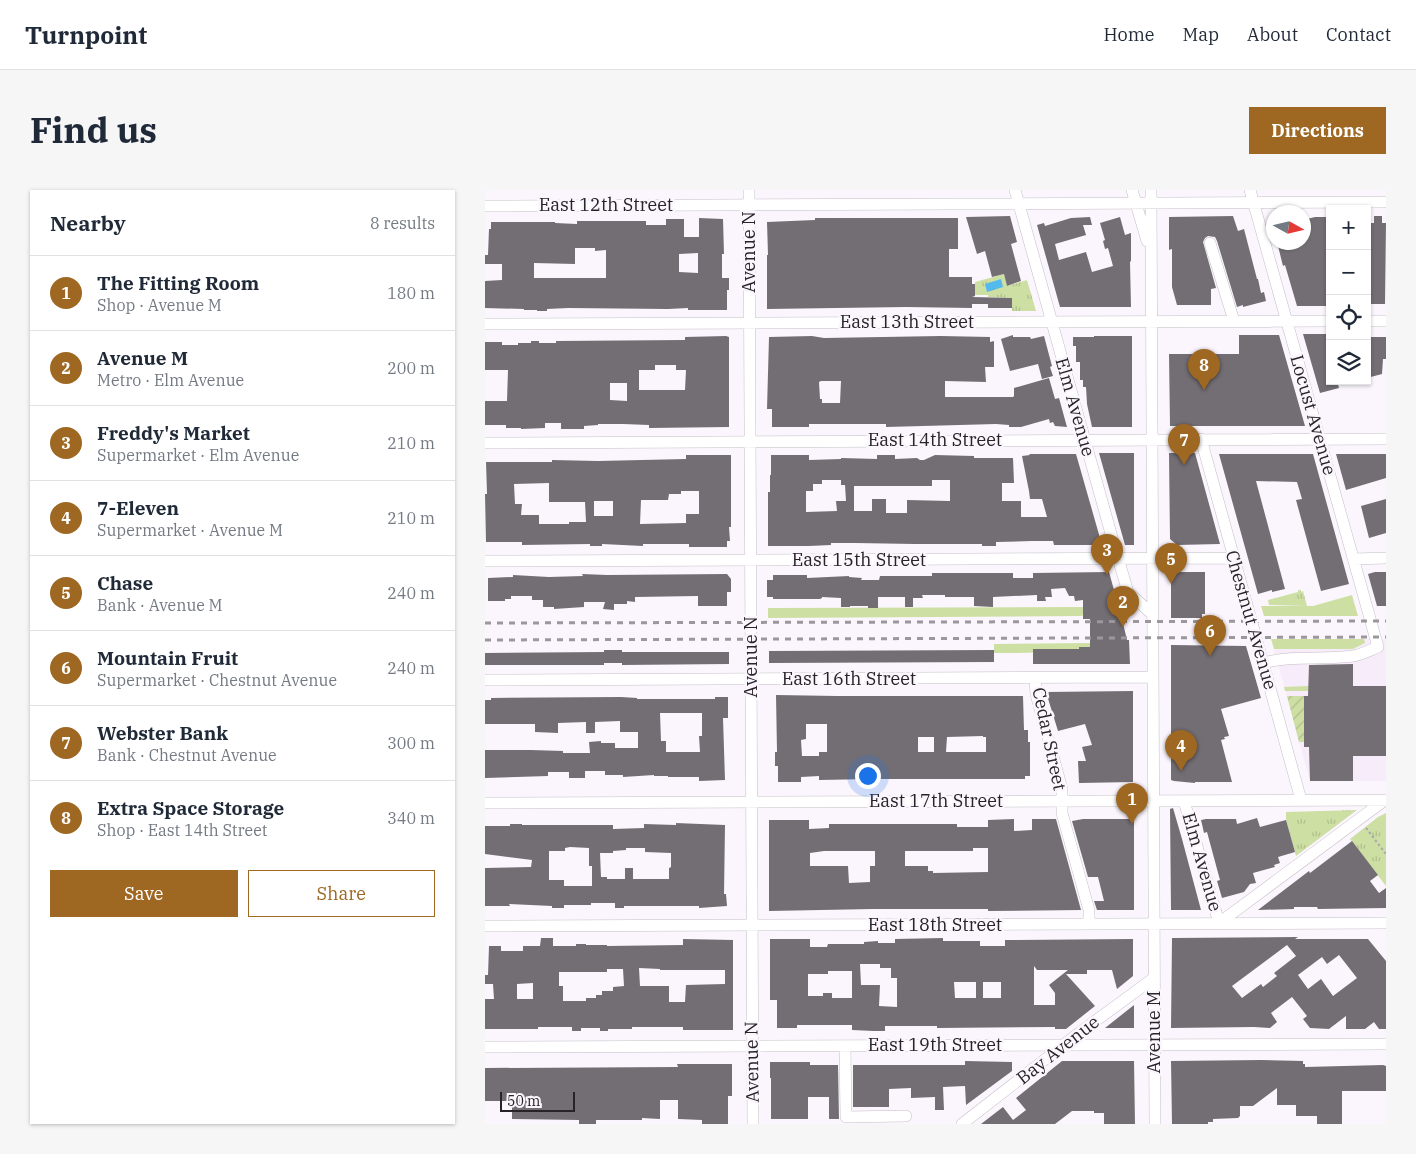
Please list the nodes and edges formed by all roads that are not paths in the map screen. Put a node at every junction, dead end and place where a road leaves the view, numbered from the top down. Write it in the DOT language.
graph roads {
  1 [pos="749,190"];
  2 [pos="1015,190"];
  3 [pos="1133,190"];
  4 [pos="1151,190"];
  5 [pos="1250,190"];
  6 [pos="1386,202"];
  7 [pos="1018,203"];
  8 [pos="1136,203"];
  9 [pos="1151,203"];
  10 [pos="1254,203"];
  11 [pos="749,204"];
  12 [pos="485,206"];
  13 [pos="1210,243"];
  14 [pos="1151,254"];
  15 [pos="1051,321"];
  16 [pos="1234,321"];
  17 [pos="1287,321"];
  18 [pos="1326,321"];
  19 [pos="1371,321"];
  20 [pos="1386,321"];
  21 [pos="1151,322"];
  22 [pos="749,323"];
  23 [pos="485,324"];
  24 [pos="1320,439"];
  25 [pos="1386,439"];
  26 [pos="1084,440"];
  27 [pos="1152,440"];
  28 [pos="1201,440"];
  29 [pos="750,441"];
  30 [pos="485,443"];
  31 [pos="1117,558"];
  32 [pos="1234,558"];
  33 [pos="1386,558"];
  34 [pos="1152,559"];
  35 [pos="1354,559"];
  36 [pos="750,560"];
  37 [pos="485,561"];
  38 [pos="1153,614"];
  39 [pos="1263,663"];
  40 [pos="1153,677"];
  41 [pos="1035,678"];
  42 [pos="752,679"];
  43 [pos="485,680"];
  44 [pos="1153,800"];
  45 [pos="1301,800"];
  46 [pos="1386,800"];
  47 [pos="1062,801"];
  48 [pos="1184,801"];
  49 [pos="751,802"];
  50 [pos="485,803"];
  51 [pos="1219,923"];
  52 [pos="1386,923"];
  53 [pos="1089,924"];
  54 [pos="1154,924"];
  55 [pos="751,925"];
  56 [pos="485,926"];
  57 [pos="1154,978"];
  58 [pos="1386,1044"];
  59 [pos="1064,1045"];
  60 [pos="1154,1045"];
  61 [pos="752,1046"];
  62 [pos="845,1046"];
  63 [pos="485,1047"];
  64 [pos="906,1116"];
  65 [pos="753,1124"];
  66 [pos="962,1124"];
  67 [pos="1155,1124"];
  1 -- 11 [label="street, Avenue N"];
  2 -- 7 [label="street, Elm Avenue"];
  3 -- 8 [label="street"];
  4 -- 9 [label="street, Avenue M"];
  5 -- 10 [label="street, Locust Avenue"];
  6 -- 10 [label="street, East 12th Street"];
  7 -- 8 [label="street, East 12th Street"];
  7 -- 11 [label="street, East 12th Street"];
  7 -- 15 [label="street, Elm Avenue"];
  8 -- 9 [label="street, East 12th Street"];
  8 -- 14 [label="street"];
  9 -- 10 [label="street, East 12th Street"];
  9 -- 14 [label="street, Avenue M"];
  10 -- 17 [label="street, Locust Avenue"];
  11 -- 12 [label="street, East 12th Street"];
  11 -- 22 [label="street, Avenue N"];
  13 -- 16 [label="street"];
  14 -- 21 [label="street, Avenue M"];
  15 -- 21 [label="street, East 13th Street"];
  15 -- 22 [label="street, East 13th Street"];
  15 -- 26 [label="street, Elm Avenue"];
  16 -- 17 [label="street, East 13th Street"];
  16 -- 21 [label="street, East 13th Street"];
  17 -- 18 [label="street, East 13th Street"];
  17 -- 24 [label="street, Locust Avenue"];
  19 -- 20 [label="street"];
  21 -- 27 [label="street, Avenue M"];
  22 -- 23 [label="street, East 13th Street"];
  22 -- 29 [label="street, Avenue N"];
  24 -- 25 [label="street, East 14th Street"];
  24 -- 28 [label="street, East 14th Street"];
  24 -- 35 [label="street, Locust Avenue"];
  26 -- 27 [label="street, East 14th Street"];
  26 -- 29 [label="street, East 14th Street"];
  26 -- 31 [label="street, Elm Avenue"];
  27 -- 28 [label="street, East 14th Street"];
  27 -- 34 [label="street, Avenue M"];
  28 -- 32 [label="street, Chestnut Avenue"];
  29 -- 30 [label="street, East 14th Street"];
  29 -- 36 [label="street, Avenue N"];
  31 -- 34 [label="street, East 15th Street"];
  31 -- 36 [label="street, East 15th Street"];
  31 -- 38 [label="street, Elm Avenue"];
  32 -- 34 [label="street, East 15th Street"];
  32 -- 39 [label="street, Chestnut Avenue"];
  33 -- 35 [label="street"];
  34 -- 38 [label="street, Avenue M"];
  35 -- 39 [label="street, Locust Avenue"];
  36 -- 37 [label="street, East 15th Street"];
  36 -- 42 [label="street, Avenue N"];
  38 -- 40 [label="street, Avenue M"];
  39 -- 45 [label="street, Chestnut Avenue"];
  40 -- 41 [label="street, East 16th Street"];
  40 -- 44 [label="street, Avenue M"];
  41 -- 42 [label="street, East 16th Street"];
  41 -- 47 [label="street, Cedar Street"];
  42 -- 43 [label="street, East 16th Street"];
  42 -- 49 [label="street, Avenue N"];
  44 -- 47 [label="street, East 17th Street"];
  44 -- 48 [label="street, East 17th Street"];
  44 -- 54 [label="street, Avenue M"];
  45 -- 46 [label="street, East 17th Street"];
  45 -- 48 [label="street, East 17th Street"];
  46 -- 51 [label="street"];
  47 -- 49 [label="street, East 17th Street"];
  47 -- 53 [label="street, Cedar Street"];
  48 -- 51 [label="street, Elm Avenue"];
  49 -- 50 [label="street, East 17th Street"];
  49 -- 55 [label="street, Avenue N"];
  51 -- 52 [label="street, East 18th Street"];
  51 -- 54 [label="street, East 18th Street"];
  53 -- 54 [label="street, East 18th Street"];
  53 -- 55 [label="street, East 18th Street"];
  54 -- 57 [label="street, Avenue M"];
  55 -- 56 [label="street, East 18th Street"];
  55 -- 61 [label="street, Avenue N"];
  57 -- 59 [label="street, Bay Avenue"];
  57 -- 60 [label="street, Avenue M"];
  58 -- 60 [label="street, East 19th Street"];
  59 -- 60 [label="street, East 19th Street"];
  59 -- 62 [label="street, East 19th Street"];
  59 -- 66 [label="street, Bay Avenue"];
  60 -- 67 [label="street, Avenue M"];
  61 -- 62 [label="street, East 19th Street"];
  61 -- 63 [label="street, East 19th Street"];
  61 -- 65 [label="street, Avenue N"];
  62 -- 64 [label="street"];
}
